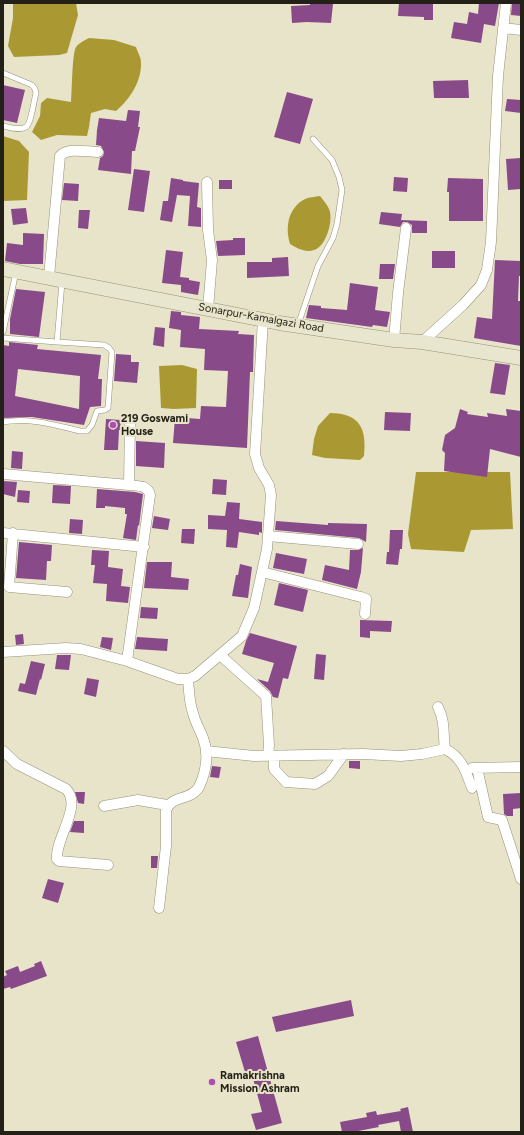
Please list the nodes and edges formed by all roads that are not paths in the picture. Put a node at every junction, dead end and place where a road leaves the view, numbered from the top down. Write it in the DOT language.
graph roads {
  1 [pos="506,3"];
  2 [pos="503,28"];
  3 [pos="521,30"];
  4 [pos="3,73"];
  5 [pos="3,126"];
  6 [pos="313,139"];
  7 [pos="98,152"];
  8 [pos="207,182"];
  9 [pos="406,228"];
  10 [pos="10,270"];
  11 [pos="56,279"];
  12 [pos="208,309"];
  13 [pos="263,320"];
  14 [pos="297,326"];
  15 [pos="3,332"];
  16 [pos="3,338"];
  17 [pos="394,340"];
  18 [pos="57,342"];
  19 [pos="422,342"];
  20 [pos="521,358"];
  21 [pos="3,422"];
  22 [pos="130,422"];
  23 [pos="3,474"];
  24 [pos="129,485"];
  25 [pos="8,533"];
  26 [pos="268,536"];
  27 [pos="358,544"];
  28 [pos="144,546"];
  29 [pos="262,572"];
  30 [pos="67,592"];
  31 [pos="365,614"];
  32 [pos="3,652"];
  33 [pos="220,655"];
  34 [pos="127,661"];
  35 [pos="188,679"];
  36 [pos="438,707"];
  37 [pos="445,748"];
  38 [pos="206,751"];
  39 [pos="3,752"];
  40 [pos="344,754"];
  41 [pos="270,755"];
  42 [pos="521,767"];
  43 [pos="464,768"];
  44 [pos="477,768"];
  45 [pos="472,788"];
  46 [pos="167,805"];
  47 [pos="104,806"];
  48 [pos="108,865"];
  49 [pos="521,879"];
  50 [pos="159,908"];
  1 -- 2 [label="street"];
  2 -- 3 [label="street"];
  2 -- 19 [label="street"];
  4 -- 5 [label="lane"];
  6 -- 14 [label="lane"];
  7 -- 11 [label="street"];
  8 -- 12 [label="street"];
  9 -- 17 [label="street"];
  10 -- 11 [label="main road, Sonarpur-Kamalgazi Road"];
  10 -- 15 [label="lane"];
  11 -- 12 [label="main road, Sonarpur-Kamalgazi Road"];
  11 -- 18 [label="lane"];
  12 -- 13 [label="main road, Sonarpur-Kamalgazi Road"];
  13 -- 14 [label="main road, Sonarpur-Kamalgazi Road"];
  13 -- 26 [label="street"];
  14 -- 17 [label="main road, Sonarpur-Kamalgazi Road"];
  16 -- 18 [label="lane"];
  17 -- 19 [label="main road, Sonarpur-Kamalgazi Road"];
  18 -- 21 [label="lane"];
  19 -- 20 [label="main road, Sonarpur-Kamalgazi Road"];
  22 -- 24 [label="street"];
  23 -- 24 [label="street"];
  24 -- 28 [label="street"];
  25 -- 28 [label="street"];
  25 -- 30 [label="street"];
  26 -- 27 [label="street"];
  26 -- 29 [label="street"];
  28 -- 34 [label="street"];
  29 -- 31 [label="street"];
  29 -- 33 [label="street"];
  32 -- 34 [label="street"];
  33 -- 35 [label="street"];
  33 -- 41 [label="street"];
  34 -- 35 [label="street"];
  35 -- 38 [label="street"];
  36 -- 37 [label="street"];
  37 -- 40 [label="street"];
  37 -- 43 [label="street"];
  38 -- 41 [label="street"];
  38 -- 46 [label="street"];
  39 -- 48 [label="street"];
  40 -- 41 [label="street"];
  40 -- 41 [label="street"];
  42 -- 44 [label="street"];
  43 -- 44 [label="street"];
  43 -- 45 [label="street"];
  44 -- 49 [label="street"];
  46 -- 47 [label="street"];
  46 -- 50 [label="street"];
}
